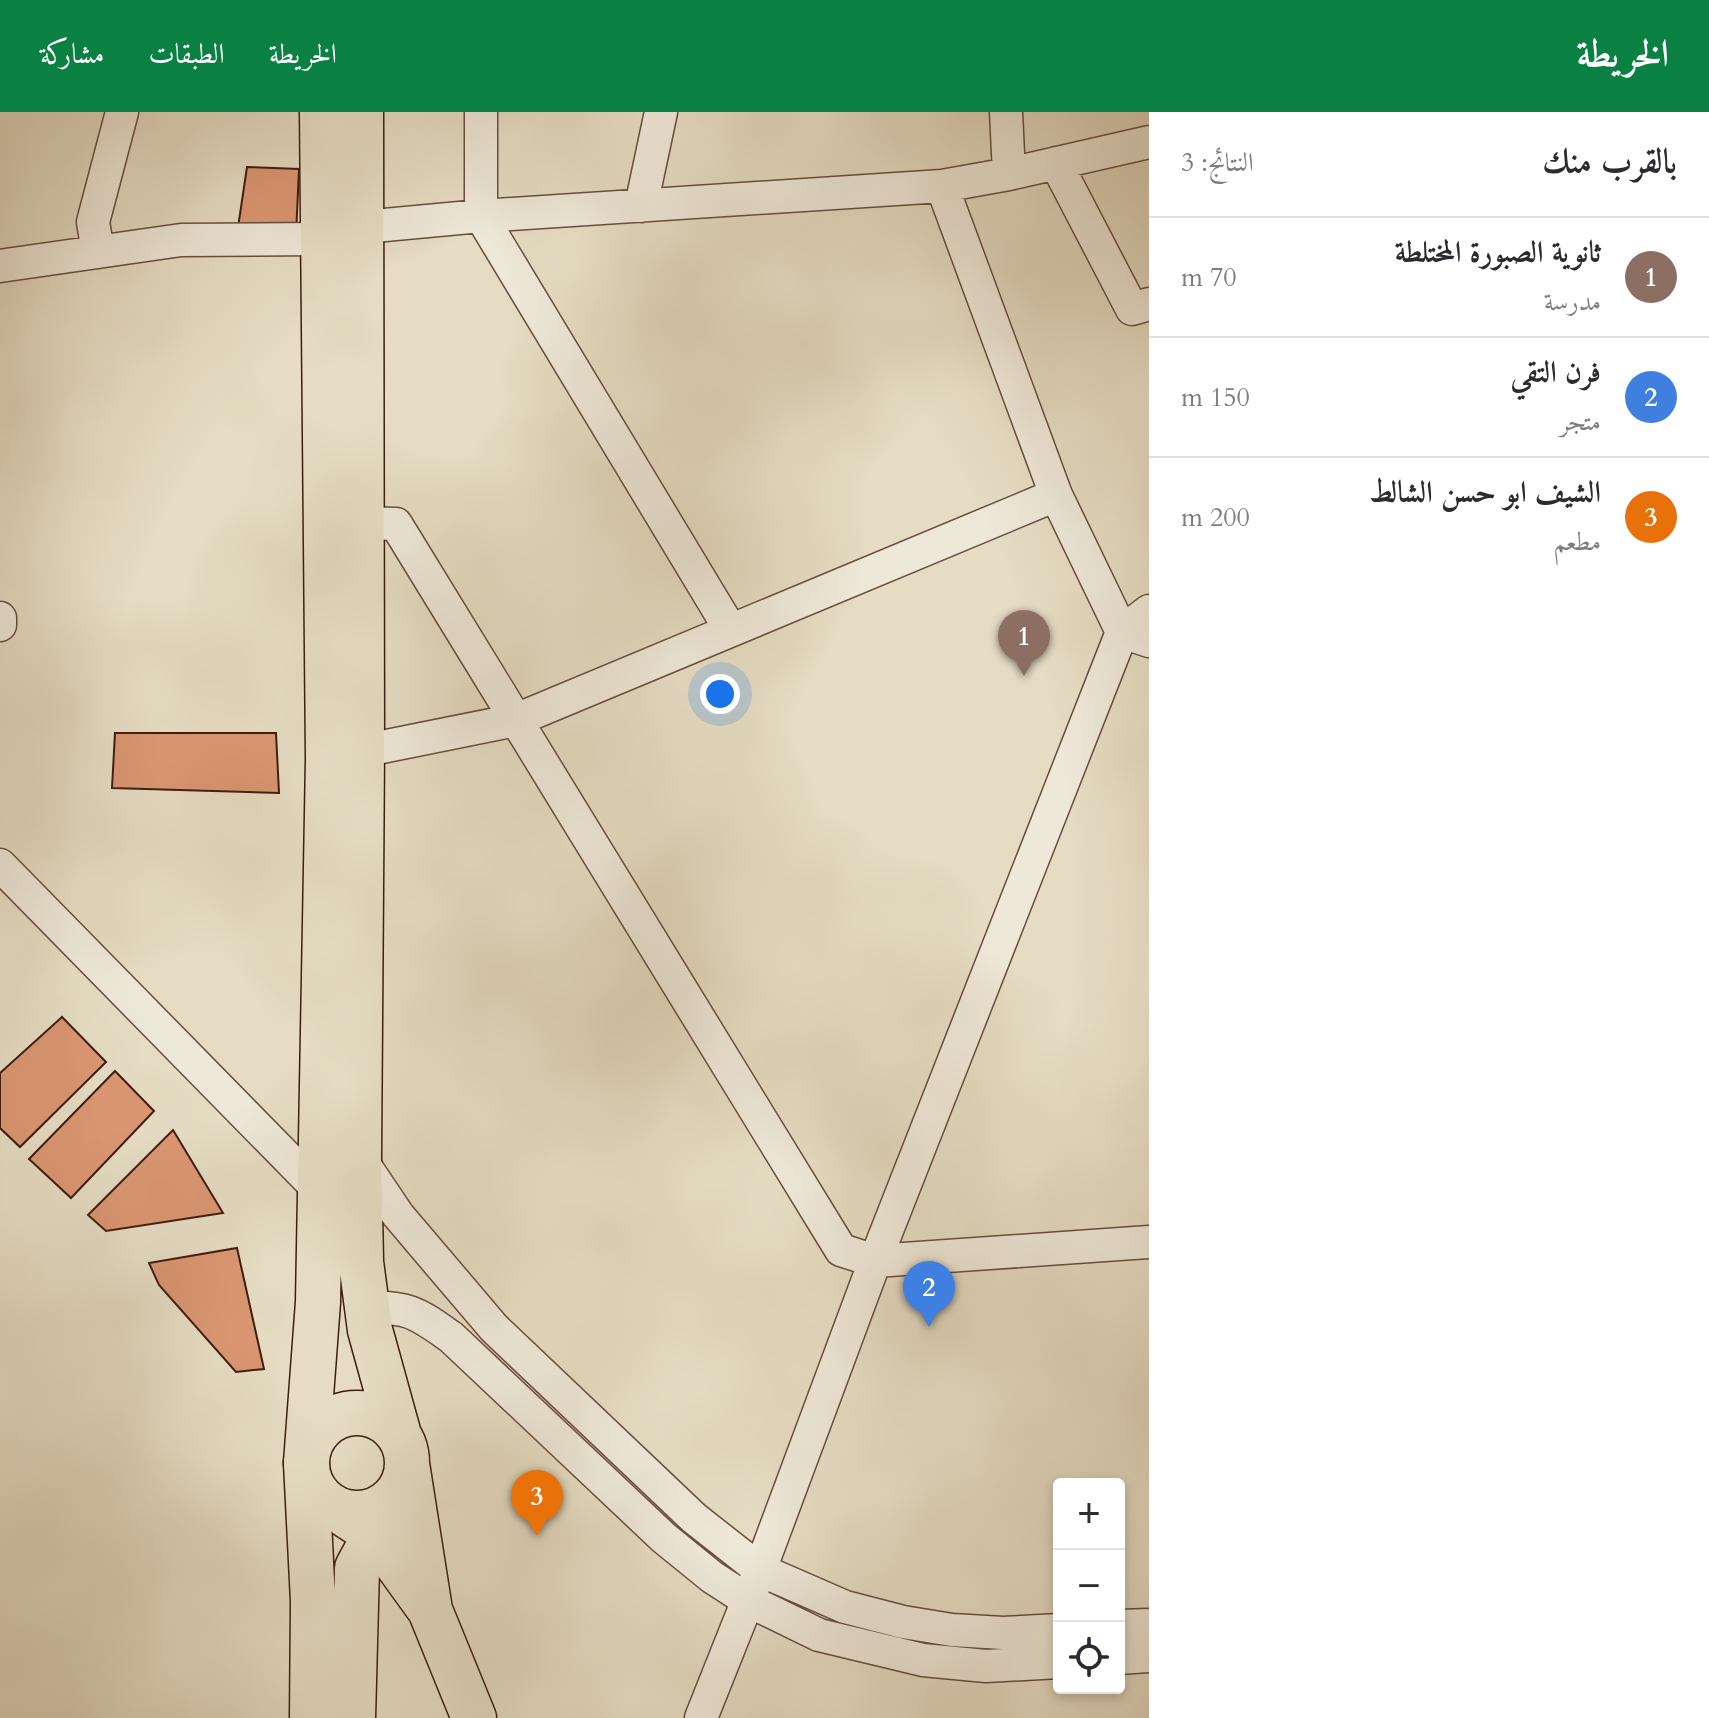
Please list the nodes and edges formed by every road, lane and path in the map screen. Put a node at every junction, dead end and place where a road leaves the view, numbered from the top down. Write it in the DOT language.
graph roads {
  1 [pos="122,112"];
  2 [pos="322,112"];
  3 [pos="361,112"];
  4 [pos="481,112"];
  5 [pos="661,112"];
  6 [pos="1006,112"];
  7 [pos="1149,142"];
  8 [pos="1056,163"];
  9 [pos="1009,174"];
  10 [pos="942,186"];
  11 [pos="641,206"];
  12 [pos="481,216"];
  13 [pos="363,227"];
  14 [pos="321,239"];
  15 [pos="98,252"];
  16 [pos="0,266"];
  17 [pos="1149,304"];
  18 [pos="1056,495"];
  19 [pos="362,523"];
  20 [pos="1149,611"];
  21 [pos="0,618"];
  22 [pos="0,625"];
  23 [pos="730,629"];
  24 [pos="1136,637"];
  25 [pos="516,720"];
  26 [pos="362,751"];
  27 [pos="0,865"];
  28 [pos="359,1157"];
  29 [pos="320,1191"];
  30 [pos="1149,1242"];
  31 [pos="875,1261"];
  32 [pos="367,1308"];
  33 [pos="306,1463"];
  34 [pos="401,1464"];
  35 [pos="339,1510"];
  36 [pos="375,1534"];
  37 [pos="760,1570"];
  38 [pos="749,1601"];
  39 [pos="430,1610"];
  40 [pos="1149,1625"];
  41 [pos="1125,1626"];
  42 [pos="1053,1630"];
  43 [pos="1149,1656"];
  44 [pos="1125,1658"];
  45 [pos="1053,1662"];
  46 [pos="312,1718"];
  47 [pos="353,1718"];
  48 [pos="474,1718"];
  49 [pos="701,1718"];
  1 -- 15 [label="street"];
  2 -- 14 [label="main road"];
  3 -- 13 [label="main road"];
  4 -- 12 [label="street"];
  5 -- 11 [label="street"];
  6 -- 9 [label="street"];
  7 -- 8 [label="street"];
  8 -- 9 [label="street"];
  8 -- 17 [label="street"];
  9 -- 10 [label="street"];
  10 -- 11 [label="street"];
  10 -- 18 [label="street"];
  11 -- 12 [label="street"];
  12 -- 13 [label="street"];
  12 -- 23 [label="street"];
  13 -- 19 [label="main road"];
  14 -- 15 [label="street"];
  14 -- 29 [label="main road"];
  15 -- 16 [label="street"];
  18 -- 23 [label="street"];
  18 -- 24 [label="street"];
  19 -- 25 [label="street"];
  19 -- 26 [label="main road"];
  20 -- 24 [label="street"];
  21 -- 22 [label="street"];
  23 -- 25 [label="street"];
  24 -- 31 [label="street"];
  25 -- 26 [label="street"];
  25 -- 31 [label="street"];
  26 -- 28 [label="main road"];
  27 -- 29 [label="street"];
  28 -- 32 [label="main road"];
  28 -- 37 [label="street"];
  29 -- 33 [label="main road"];
  30 -- 31 [label="street"];
  31 -- 37 [label="street"];
  32 -- 34 [label="main road"];
  32 -- 38 [label="street"];
  33 -- 34 [label="main road"];
  33 -- 35 [label="main road"];
  33 -- 46 [label="main road"];
  34 -- 35 [label="main road"];
  34 -- 36 [label="main road"];
  34 -- 39 [label="main road"];
  35 -- 36 [label="main road"];
  36 -- 39 [label="main road"];
  36 -- 47 [label="main road"];
  37 -- 38 [label="street"];
  37 -- 42 [label="street"];
  38 -- 45 [label="street"];
  38 -- 49 [label="street"];
  39 -- 48 [label="main road"];
  40 -- 41 [label="street"];
  43 -- 44 [label="street"];
}
